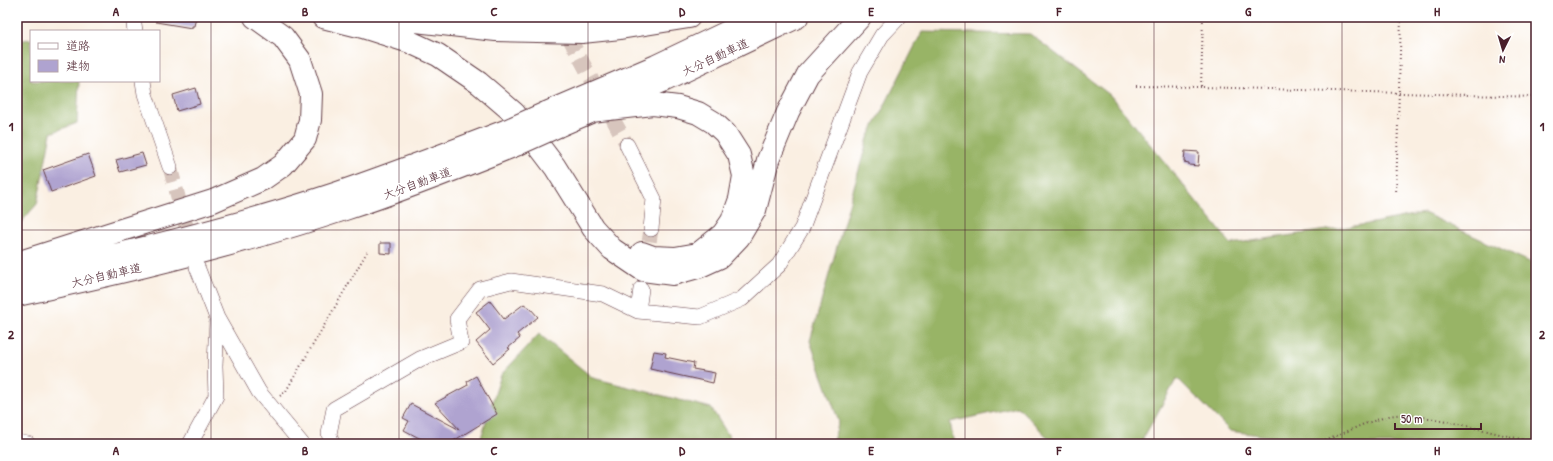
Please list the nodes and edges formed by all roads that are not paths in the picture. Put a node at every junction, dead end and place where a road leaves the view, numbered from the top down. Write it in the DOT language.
graph roads {
  1 [pos="133,17"];
  2 [pos="255,17"];
  3 [pos="323,17"];
  4 [pos="373,17"];
  5 [pos="380,17"];
  6 [pos="689,17"];
  7 [pos="759,17"];
  8 [pos="797,17"];
  9 [pos="860,17"];
  10 [pos="899,17"];
  11 [pos="135,30"];
  12 [pos="143,82"];
  13 [pos="590,112"];
  14 [pos="552,120"];
  15 [pos="513,137"];
  16 [pos="626,145"];
  17 [pos="170,167"];
  18 [pos="651,229"];
  19 [pos="17,263"];
  20 [pos="197,267"];
  21 [pos="17,277"];
  22 [pos="642,289"];
  23 [pos="17,295"];
  24 [pos="638,311"];
  25 [pos="217,318"];
  26 [pos="17,442"];
  27 [pos="28,444"];
  28 [pos="190,444"];
  29 [pos="302,444"];
  30 [pos="332,444"];
  1 -- 11 [label="street"];
  2 -- 19 [label="highway"];
  3 -- 9 [label="highway"];
  4 -- 13 [label="highway"];
  5 -- 6 [label="highway"];
  7 -- 14 [label="highway, 大分自動車道"];
  8 -- 13 [label="highway, 大分自動車道"];
  10 -- 24 [label="street"];
  12 -- 17 [label="street"];
  13 -- 14 [label="highway, 大分自動車道"];
  14 -- 15 [label="highway, 大分自動車道, bridge"];
  15 -- 21 [label="highway, 大分自動車道"];
  15 -- 23 [label="highway, 大分自動車道"];
  16 -- 18 [label="street"];
  20 -- 25 [label="street"];
  22 -- 24 [label="street"];
  24 -- 30 [label="street"];
  25 -- 28 [label="street"];
  25 -- 29 [label="street"];
  26 -- 27 [label="street"];
}
